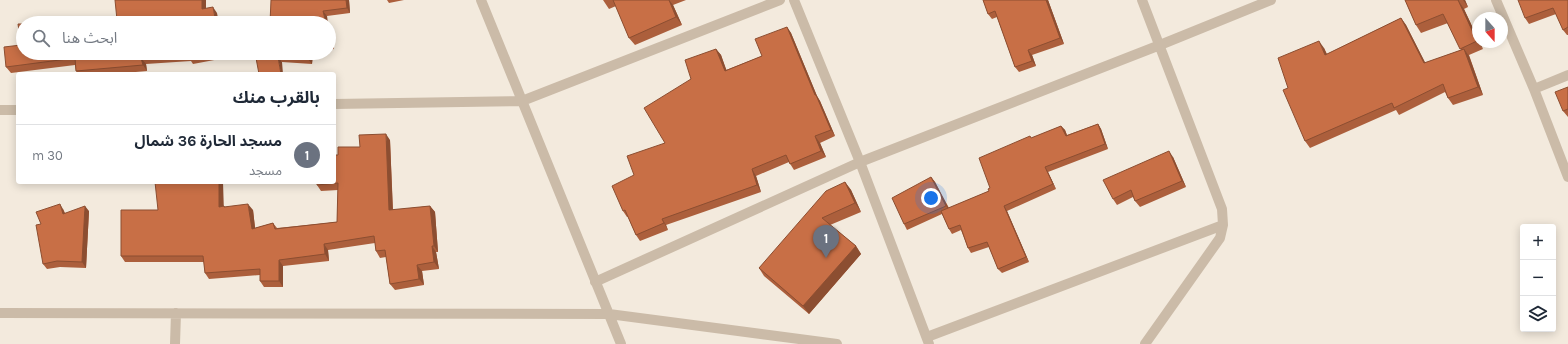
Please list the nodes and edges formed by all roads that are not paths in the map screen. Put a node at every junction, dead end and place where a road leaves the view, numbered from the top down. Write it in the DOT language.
graph roads {
  1 [pos="481,0"];
  2 [pos="780,0"];
  3 [pos="794,0"];
  4 [pos="1142,0"];
  5 [pos="1271,0"];
  6 [pos="1496,0"];
  7 [pos="1160,45"];
  8 [pos="1568,75"];
  9 [pos="1534,89"];
  10 [pos="522,102"];
  11 [pos="336,104"];
  12 [pos="0,110"];
  13 [pos="16,110"];
  14 [pos="860,162"];
  15 [pos="1568,177"];
  16 [pos="1223,225"];
  17 [pos="595,282"];
  18 [pos="0,313"];
  19 [pos="176,313"];
  20 [pos="609,314"];
  21 [pos="928,340"];
  22 [pos="175,344"];
  23 [pos="620,344"];
  24 [pos="837,344"];
  25 [pos="1145,344"];
  1 -- 10 [label="street"];
  2 -- 10 [label="street"];
  3 -- 14 [label="street"];
  4 -- 7 [label="street"];
  5 -- 7 [label="street"];
  6 -- 9 [label="street"];
  7 -- 14 [label="street"];
  7 -- 16 [label="street"];
  8 -- 9 [label="street"];
  9 -- 15 [label="street"];
  10 -- 11 [label="street"];
  10 -- 17 [label="street"];
  12 -- 13 [label="street"];
  14 -- 17 [label="street"];
  14 -- 21 [label="street"];
  16 -- 21 [label="street"];
  16 -- 25 [label="street"];
  17 -- 20 [label="street"];
  18 -- 19 [label="street"];
  19 -- 20 [label="street"];
  19 -- 22 [label="street"];
  20 -- 23 [label="street"];
  20 -- 24 [label="street"];
}
